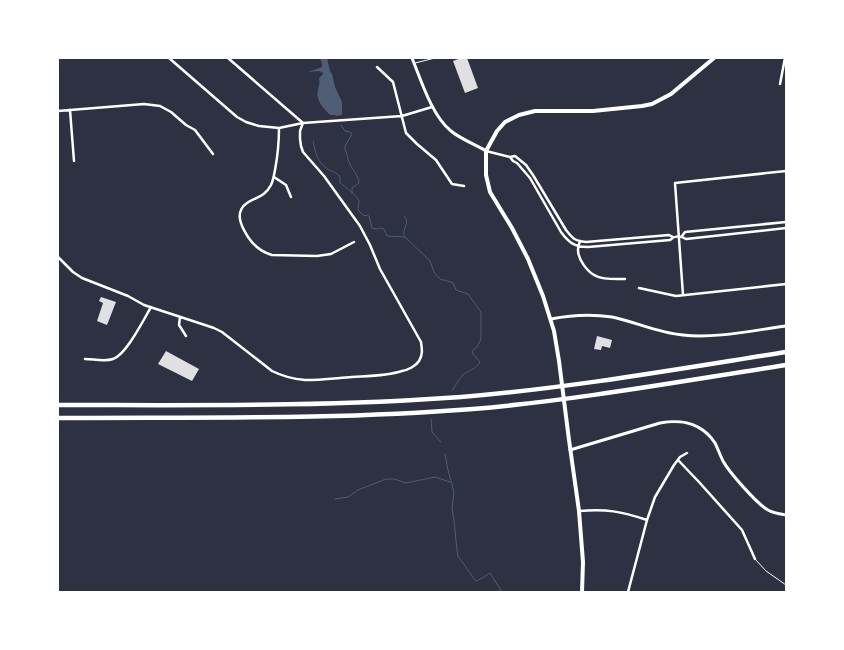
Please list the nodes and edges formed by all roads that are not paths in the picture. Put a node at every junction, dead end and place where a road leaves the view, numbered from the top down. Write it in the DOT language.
graph roads {
  1 [pos="169,58"];
  2 [pos="228,58"];
  3 [pos="412,58"];
  4 [pos="435,58"];
  5 [pos="714,58"];
  6 [pos="785,58"];
  7 [pos="415,64"];
  8 [pos="377,67"];
  9 [pos="780,84"];
  10 [pos="432,107"];
  11 [pos="70,110"];
  12 [pos="58,111"];
  13 [pos="402,116"];
  14 [pos="303,123"];
  15 [pos="279,128"];
  16 [pos="486,150"];
  17 [pos="213,154"];
  18 [pos="510,157"];
  19 [pos="74,161"];
  20 [pos="786,171"];
  21 [pos="274,177"];
  22 [pos="464,186"];
  23 [pos="291,197"];
  24 [pos="786,222"];
  25 [pos="786,228"];
  26 [pos="680,236"];
  27 [pos="673,237"];
  28 [pos="354,242"];
  29 [pos="580,242"];
  30 [pos="579,247"];
  31 [pos="58,257"];
  32 [pos="625,279"];
  33 [pos="786,284"];
  34 [pos="640,288"];
  35 [pos="683,295"];
  36 [pos="151,307"];
  37 [pos="180,316"];
  38 [pos="551,319"];
  39 [pos="786,326"];
  40 [pos="186,336"];
  41 [pos="786,352"];
  42 [pos="85,359"];
  43 [pos="786,365"];
  44 [pos="58,405"];
  45 [pos="58,418"];
  46 [pos="570,450"];
  47 [pos="687,453"];
  48 [pos="678,460"];
  49 [pos="579,511"];
  50 [pos="786,515"];
  51 [pos="647,520"];
  52 [pos="755,558"];
  53 [pos="786,586"];
  54 [pos="582,592"];
  55 [pos="628,592"];
  1 -- 15 [label="street"];
  2 -- 14 [label="street"];
  3 -- 7 [label="street"];
  4 -- 7 [label="lane"];
  5 -- 16 [label="main road"];
  6 -- 9 [label="street"];
  7 -- 10 [label="street"];
  8 -- 13 [label="street"];
  10 -- 13 [label="street"];
  10 -- 16 [label="street"];
  11 -- 12 [label="street"];
  11 -- 17 [label="street"];
  11 -- 19 [label="street"];
  13 -- 14 [label="street"];
  13 -- 22 [label="street"];
  14 -- 15 [label="street"];
  14 -- 37 [label="street"];
  15 -- 21 [label="street"];
  16 -- 18 [label="street"];
  16 -- 38 [label="main road"];
  18 -- 29 [label="street"];
  18 -- 30 [label="street"];
  20 -- 26 [label="street"];
  21 -- 23 [label="street"];
  21 -- 28 [label="street"];
  24 -- 26 [label="street"];
  25 -- 26 [label="street"];
  26 -- 27 [label="street"];
  26 -- 35 [label="street"];
  27 -- 29 [label="street"];
  27 -- 30 [label="street"];
  29 -- 30 [label="street"];
  30 -- 32 [label="street"];
  31 -- 36 [label="street"];
  33 -- 35 [label="street"];
  34 -- 35 [label="street"];
  36 -- 37 [label="street"];
  36 -- 42 [label="street"];
  37 -- 40 [label="street"];
  38 -- 39 [label="street"];
  38 -- 46 [label="main road"];
  41 -- 44 [label="highway"];
  43 -- 45 [label="highway"];
  46 -- 49 [label="main road"];
  46 -- 50 [label="street"];
  47 -- 48 [label="street"];
  48 -- 51 [label="street"];
  48 -- 52 [label="street"];
  49 -- 51 [label="street"];
  49 -- 54 [label="main road"];
  51 -- 55 [label="street"];
  52 -- 53 [label="lane"];
}
